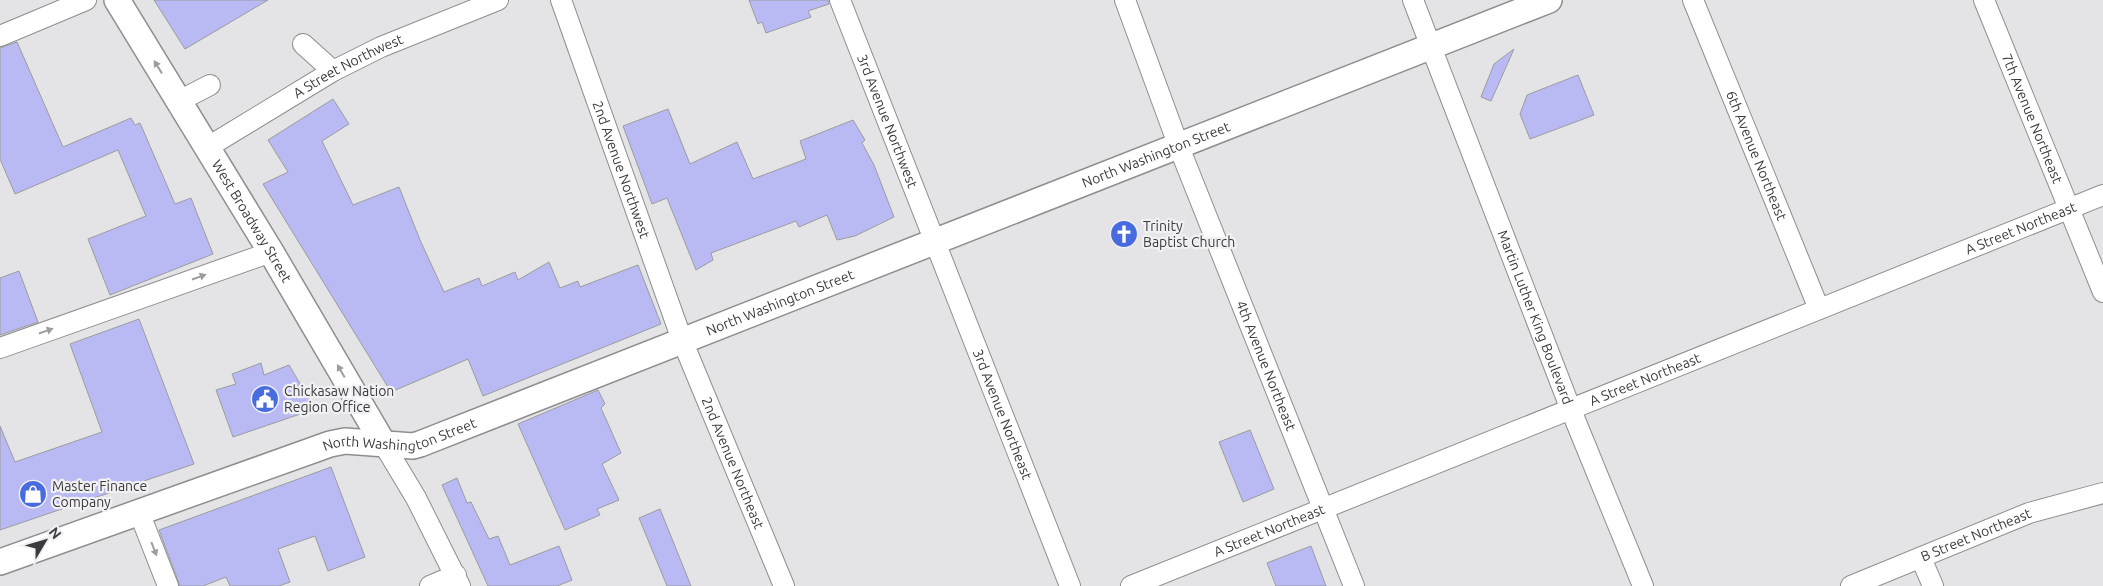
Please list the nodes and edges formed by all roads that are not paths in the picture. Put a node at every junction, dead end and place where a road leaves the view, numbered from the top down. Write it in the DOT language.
graph roads {
  1 [pos="86,0"];
  2 [pos="117,0"];
  3 [pos="498,0"];
  4 [pos="561,0"];
  5 [pos="840,0"];
  6 [pos="1125,0"];
  7 [pos="1413,0"];
  8 [pos="1549,0"];
  9 [pos="1694,0"];
  10 [pos="1984,0"];
  11 [pos="0,36"];
  12 [pos="303,44"];
  13 [pos="1430,48"];
  14 [pos="333,71"];
  15 [pos="210,84"];
  16 [pos="180,101"];
  17 [pos="208,147"];
  18 [pos="1179,147"];
  19 [pos="2103,195"];
  20 [pos="2068,209"];
  21 [pos="935,243"];
  22 [pos="271,252"];
  23 [pos="2103,292"];
  24 [pos="1819,309"];
  25 [pos="682,340"];
  26 [pos="0,348"];
  27 [pos="1572,410"];
  28 [pos="383,443"];
  29 [pos="2103,493"];
  30 [pos="1323,509"];
  31 [pos="139,512"];
  32 [pos="1921,558"];
  33 [pos="0,562"];
  34 [pos="458,581"];
  35 [pos="168,586"];
  36 [pos="430,586"];
  37 [pos="784,586"];
  38 [pos="1070,586"];
  39 [pos="1131,586"];
  40 [pos="1354,586"];
  41 [pos="1643,586"];
  42 [pos="1851,586"];
  43 [pos="1933,586"];
  1 -- 11 [label="street"];
  16 -- 2 [label="main road, West Broadway Street, one-way"];
  3 -- 14 [label="street, A Street Northwest"];
  4 -- 25 [label="street, 2nd Avenue Northwest"];
  5 -- 21 [label="street, 3rd Avenue Northwest"];
  6 -- 18 [label="street, 4th Avenue Northeast"];
  7 -- 13 [label="street, Martin Luther King Boulevard"];
  8 -- 13 [label="main road, North Washington Street"];
  9 -- 24 [label="street, 6th Avenue Northeast"];
  10 -- 20 [label="street, 7th Avenue Northeast"];
  12 -- 14 [label="street"];
  13 -- 18 [label="main road, North Washington Street"];
  13 -- 27 [label="street, Martin Luther King Boulevard"];
  14 -- 17 [label="street, A Street Northwest"];
  15 -- 16 [label="street"];
  16 -- 17 [label="main road, West Broadway Street"];
  17 -- 22 [label="main road, West Broadway Street"];
  18 -- 21 [label="main road, North Washington Street"];
  18 -- 30 [label="street, 4th Avenue Northeast"];
  19 -- 20 [label="street, A Street Northeast"];
  20 -- 23 [label="street, 7th Avenue Northeast"];
  20 -- 24 [label="street, A Street Northeast"];
  21 -- 25 [label="main road, North Washington Street"];
  21 -- 38 [label="street, 3rd Avenue Northeast"];
  26 -- 22 [label="street, one-way"];
  28 -- 22 [label="main road, West Broadway Street, one-way"];
  24 -- 27 [label="street, A Street Northeast"];
  25 -- 28 [label="main road, North Washington Street"];
  25 -- 37 [label="street, 2nd Avenue Northeast"];
  27 -- 30 [label="street, A Street Northeast"];
  27 -- 41 [label="street, Martin Luther King Boulevard"];
  28 -- 31 [label="main road, North Washington Street"];
  28 -- 34 [label="street"];
  29 -- 32 [label="street, B Street Northeast"];
  30 -- 39 [label="street, A Street Northeast"];
  30 -- 40 [label="street, 4th Avenue Northeast"];
  31 -- 33 [label="main road, North Washington Street"];
  31 -- 35 [label="street, one-way"];
  32 -- 42 [label="street, B Street Northeast"];
  32 -- 43 [label="street"];
  34 -- 36 [label="street"];
}
